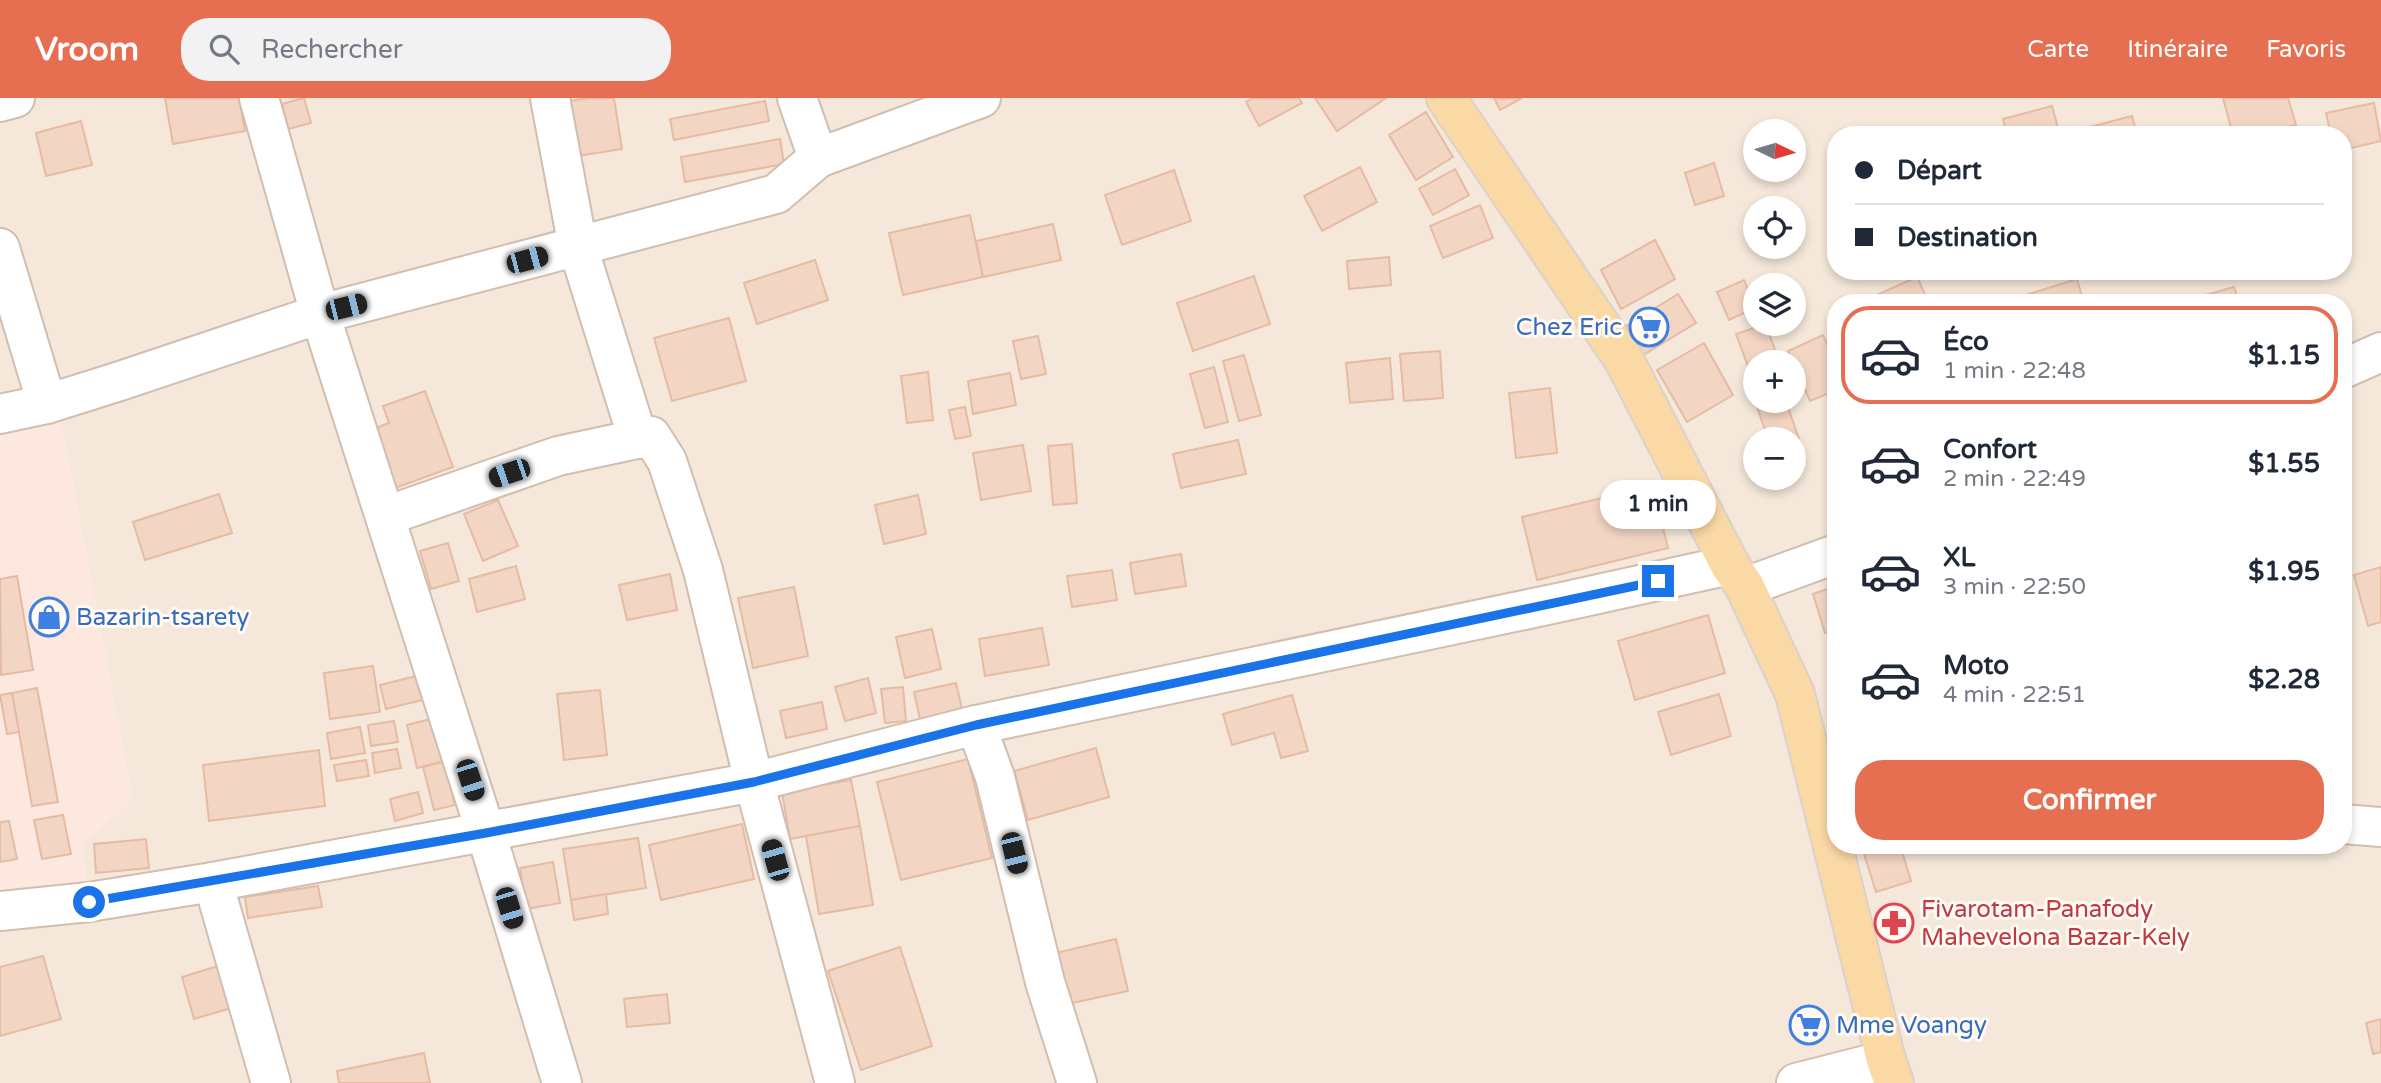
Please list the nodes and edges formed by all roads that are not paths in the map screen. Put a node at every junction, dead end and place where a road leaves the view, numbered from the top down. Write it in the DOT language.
graph roads {
  1 [pos="15,98"];
  2 [pos="259,98"];
  3 [pos="550,98"];
  4 [pos="797,98"];
  5 [pos="981,98"];
  6 [pos="1446,98"];
  7 [pos="0,102"];
  8 [pos="818,158"];
  9 [pos="579,247"];
  10 [pos="0,248"];
  11 [pos="320,314"];
  12 [pos="2381,352"];
  13 [pos="2352,365"];
  14 [pos="47,404"];
  15 [pos="0,414"];
  16 [pos="638,439"];
  17 [pos="386,516"];
  18 [pos="1827,556"];
  19 [pos="1737,576"];
  20 [pos="976,725"];
  21 [pos="754,782"];
  22 [pos="1827,809"];
  23 [pos="2352,825"];
  24 [pos="2381,827"];
  25 [pos="486,833"];
  26 [pos="1838,854"];
  27 [pos="213,882"];
  28 [pos="0,911"];
  29 [pos="1890,1072"];
  30 [pos="271,1083"];
  31 [pos="562,1083"];
  32 [pos="835,1083"];
  33 [pos="1077,1083"];
  34 [pos="1796,1083"];
  1 -- 7 [label="street"];
  2 -- 11 [label="street"];
  3 -- 9 [label="street"];
  4 -- 8 [label="street"];
  5 -- 8 [label="street"];
  6 -- 19 [label="main road"];
  8 -- 9 [label="street"];
  9 -- 11 [label="street"];
  9 -- 16 [label="street"];
  10 -- 14 [label="street"];
  11 -- 14 [label="street"];
  11 -- 17 [label="street"];
  12 -- 13 [label="street"];
  14 -- 15 [label="street"];
  16 -- 17 [label="street"];
  16 -- 21 [label="street"];
  17 -- 25 [label="street"];
  18 -- 19 [label="street"];
  19 -- 20 [label="street"];
  19 -- 22 [label="main road"];
  20 -- 21 [label="street"];
  20 -- 33 [label="street"];
  21 -- 25 [label="street"];
  21 -- 32 [label="street"];
  23 -- 24 [label="street"];
  25 -- 27 [label="street"];
  25 -- 31 [label="street"];
  26 -- 29 [label="main road"];
  27 -- 28 [label="street"];
  27 -- 30 [label="street"];
  29 -- 34 [label="street"];
}
